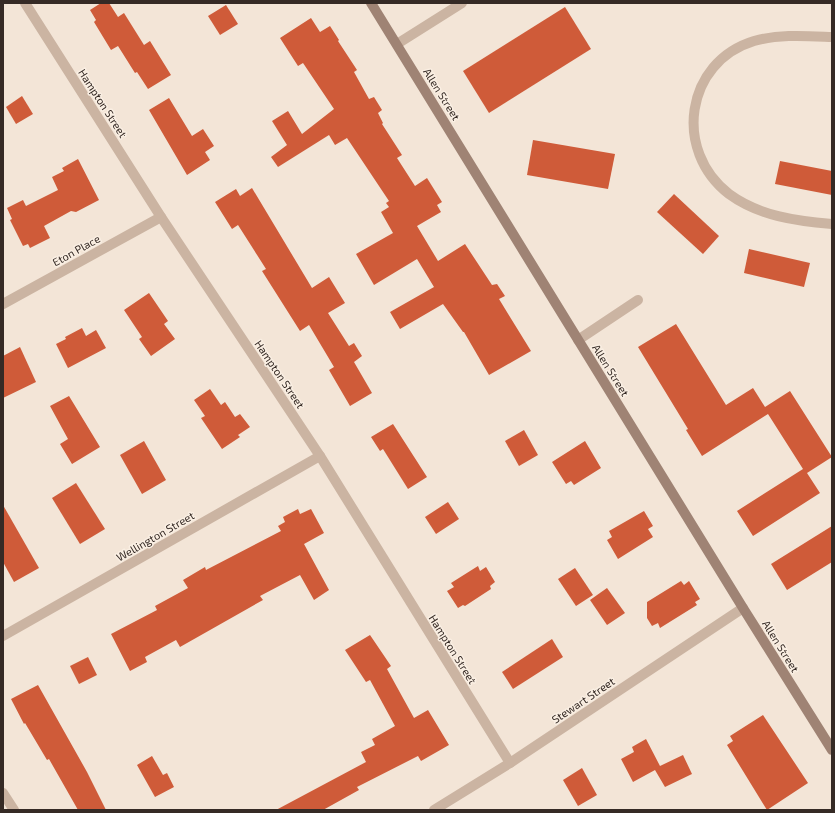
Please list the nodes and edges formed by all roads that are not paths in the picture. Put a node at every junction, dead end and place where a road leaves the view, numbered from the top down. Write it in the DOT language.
graph roads {
  1 [pos="25,3"];
  2 [pos="371,3"];
  3 [pos="462,3"];
  4 [pos="832,37"];
  5 [pos="397,44"];
  6 [pos="161,217"];
  7 [pos="832,224"];
  8 [pos="638,300"];
  9 [pos="3,304"];
  10 [pos="578,340"];
  11 [pos="320,456"];
  12 [pos="743,608"];
  13 [pos="3,636"];
  14 [pos="832,750"];
  15 [pos="510,763"];
  16 [pos="3,792"];
  17 [pos="14,810"];
  18 [pos="434,810"];
  1 -- 6 [label="street, Hampton Street"];
  2 -- 5 [label="street, Allen Street"];
  3 -- 5 [label="street"];
  4 -- 7 [label="street"];
  5 -- 10 [label="street, Allen Street"];
  6 -- 9 [label="street, Eton Place"];
  6 -- 11 [label="street, Hampton Street"];
  8 -- 10 [label="street"];
  10 -- 12 [label="street, Allen Street"];
  11 -- 13 [label="street, Wellington Street"];
  11 -- 15 [label="street, Hampton Street"];
  12 -- 14 [label="street, Allen Street"];
  12 -- 15 [label="street, Stewart Street"];
  15 -- 18 [label="street, Stewart Street"];
  16 -- 17 [label="street"];
}
